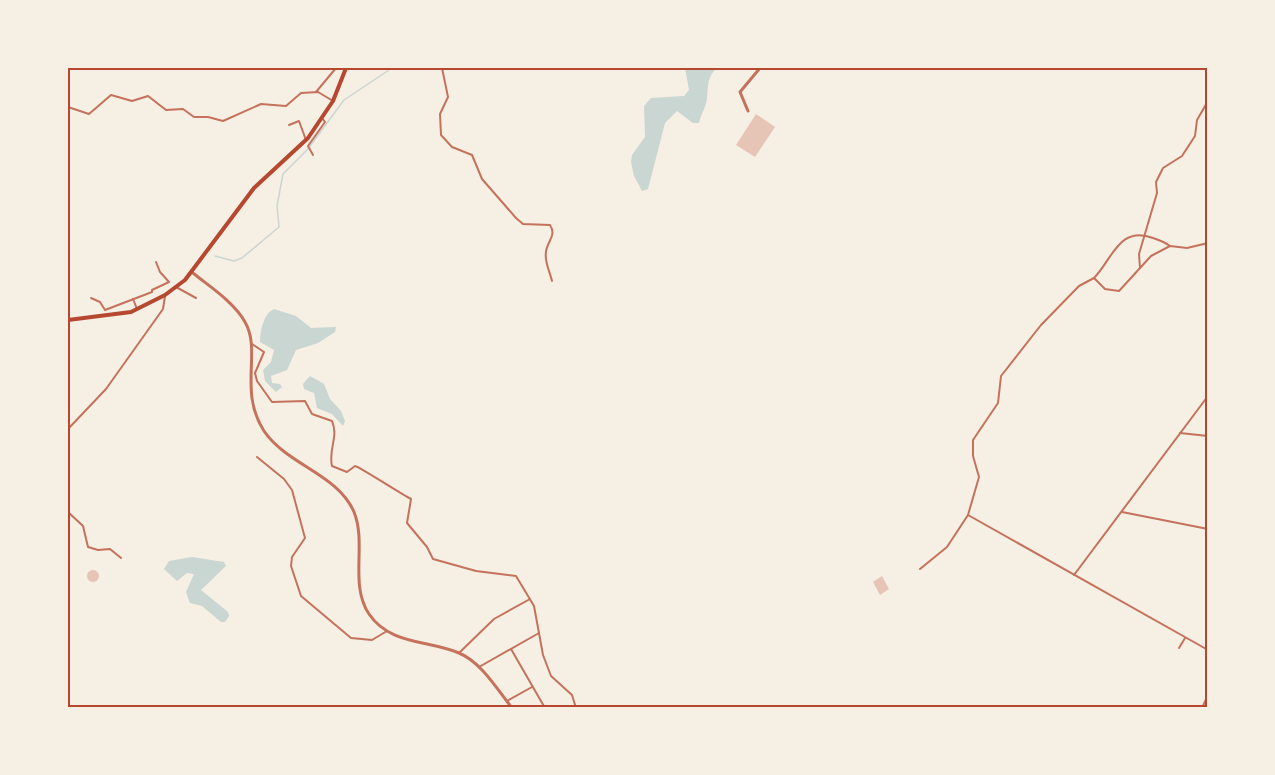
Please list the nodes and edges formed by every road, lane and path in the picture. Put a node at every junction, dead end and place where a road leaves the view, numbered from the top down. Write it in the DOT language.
graph roads {
  1 [pos="336,68"];
  2 [pos="346,68"];
  3 [pos="442,68"];
  4 [pos="760,68"];
  5 [pos="316,92"];
  6 [pos="333,101"];
  7 [pos="1208,101"];
  8 [pos="68,107"];
  9 [pos="748,111"];
  10 [pos="322,118"];
  11 [pos="289,125"];
  12 [pos="306,140"];
  13 [pos="313,155"];
  14 [pos="1145,235"];
  15 [pos="1208,243"];
  16 [pos="1170,246"];
  17 [pos="156,262"];
  18 [pos="1140,268"];
  19 [pos="193,273"];
  20 [pos="1094,278"];
  21 [pos="552,281"];
  22 [pos="176,287"];
  23 [pos="165,295"];
  24 [pos="91,298"];
  25 [pos="196,298"];
  26 [pos="133,299"];
  27 [pos="137,309"];
  28 [pos="68,320"];
  29 [pos="250,344"];
  30 [pos="1208,396"];
  31 [pos="68,429"];
  32 [pos="1180,433"];
  33 [pos="1208,436"];
  34 [pos="257,457"];
  35 [pos="68,512"];
  36 [pos="1122,512"];
  37 [pos="968,515"];
  38 [pos="1208,529"];
  39 [pos="121,558"];
  40 [pos="920,569"];
  41 [pos="1074,575"];
  42 [pos="530,599"];
  43 [pos="387,631"];
  44 [pos="539,633"];
  45 [pos="1185,638"];
  46 [pos="1179,648"];
  47 [pos="511,649"];
  48 [pos="1208,650"];
  49 [pos="459,653"];
  50 [pos="479,667"];
  51 [pos="532,687"];
  52 [pos="1208,695"];
  53 [pos="507,701"];
  54 [pos="512,708"];
  55 [pos="545,708"];
  56 [pos="576,708"];
  57 [pos="1202,708"];
  1 -- 5 [label="street"];
  2 -- 6 [label="main road"];
  3 -- 21 [label="street"];
  4 -- 9 [label="street"];
  5 -- 6 [label="street"];
  5 -- 8 [label="street"];
  6 -- 10 [label="main road"];
  7 -- 14 [label="street"];
  10 -- 12 [label="main road"];
  10 -- 13 [label="street"];
  11 -- 12 [label="street"];
  12 -- 19 [label="main road"];
  14 -- 16 [label="street"];
  14 -- 18 [label="street"];
  14 -- 20 [label="street"];
  15 -- 16 [label="street"];
  16 -- 18 [label="street"];
  17 -- 26 [label="street"];
  18 -- 20 [label="street"];
  19 -- 22 [label="main road"];
  19 -- 29 [label="street"];
  20 -- 37 [label="street"];
  22 -- 23 [label="main road"];
  22 -- 25 [label="street"];
  23 -- 27 [label="main road"];
  23 -- 31 [label="street"];
  24 -- 26 [label="street"];
  26 -- 27 [label="street"];
  27 -- 28 [label="main road"];
  29 -- 42 [label="street"];
  29 -- 43 [label="street"];
  30 -- 32 [label="street"];
  32 -- 33 [label="street"];
  32 -- 36 [label="street"];
  34 -- 43 [label="street"];
  35 -- 39 [label="street"];
  36 -- 38 [label="street"];
  36 -- 41 [label="street"];
  37 -- 40 [label="street"];
  37 -- 41 [label="street"];
  41 -- 45 [label="street"];
  42 -- 44 [label="street"];
  42 -- 49 [label="street"];
  43 -- 49 [label="street"];
  44 -- 47 [label="street"];
  44 -- 56 [label="street"];
  45 -- 46 [label="street"];
  45 -- 48 [label="street"];
  47 -- 50 [label="street"];
  47 -- 51 [label="street"];
  49 -- 50 [label="street"];
  50 -- 53 [label="street"];
  51 -- 53 [label="street"];
  51 -- 55 [label="street"];
  52 -- 57 [label="street"];
  53 -- 54 [label="street"];
}
